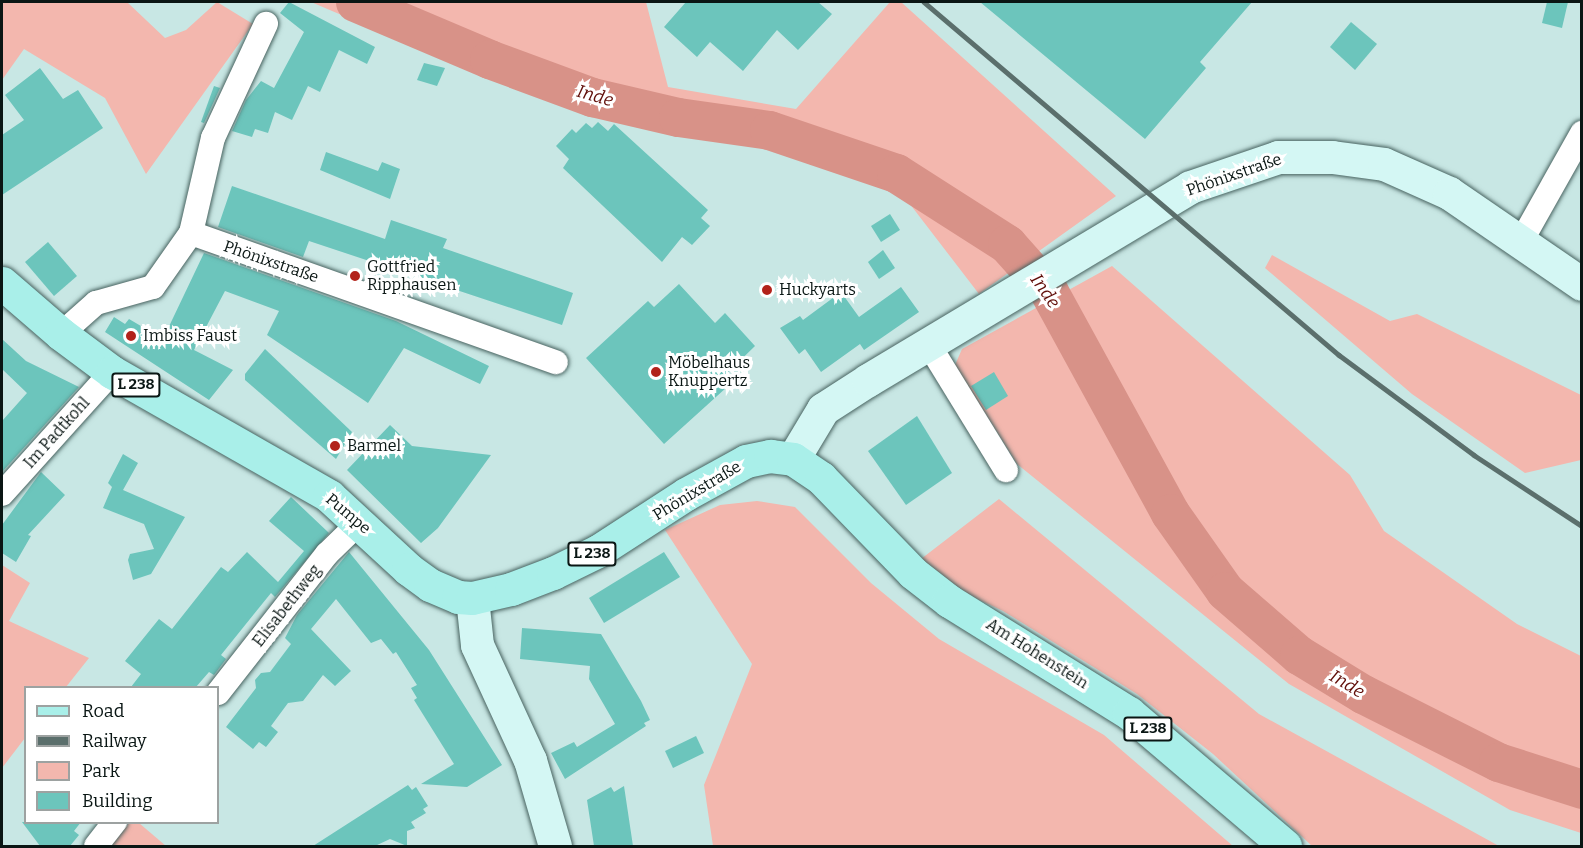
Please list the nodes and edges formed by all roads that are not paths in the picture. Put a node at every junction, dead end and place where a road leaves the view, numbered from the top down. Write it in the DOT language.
graph roads {
  1 [pos="266,24"];
  2 [pos="1581,134"];
  3 [pos="191,234"];
  4 [pos="1522,240"];
  5 [pos="2,283"];
  6 [pos="1581,284"];
  7 [pos="60,334"];
  8 [pos="929,345"];
  9 [pos="556,362"];
  10 [pos="112,372"];
  11 [pos="793,459"];
  12 [pos="1006,470"];
  13 [pos="2,494"];
  14 [pos="360,522"];
  15 [pos="472,598"];
  16 [pos="219,692"];
  17 [pos="113,824"];
  18 [pos="96,846"];
  19 [pos="555,846"];
  20 [pos="1285,846"];
  1 -- 3 [label="street"];
  2 -- 4 [label="street"];
  3 -- 7 [label="street"];
  3 -- 9 [label="street, Phönixstraße"];
  4 -- 6 [label="main road, Phönixstraße"];
  4 -- 8 [label="main road, Phönixstraße"];
  5 -- 7 [label="main road, Pumpe / L 238"];
  7 -- 10 [label="main road, Pumpe / L 238"];
  8 -- 11 [label="main road, Phönixstraße"];
  8 -- 12 [label="street"];
  10 -- 13 [label="street, Im Padtkohl"];
  10 -- 14 [label="main road, Pumpe / L 238"];
  11 -- 15 [label="main road, Phönixstraße / L 238"];
  11 -- 20 [label="main road, Am Hohenstein / L 238"];
  14 -- 15 [label="main road, Pumpe / L 238"];
  14 -- 16 [label="street, Elisabethweg"];
  15 -- 19 [label="main road"];
  17 -- 18 [label="street"];
}
